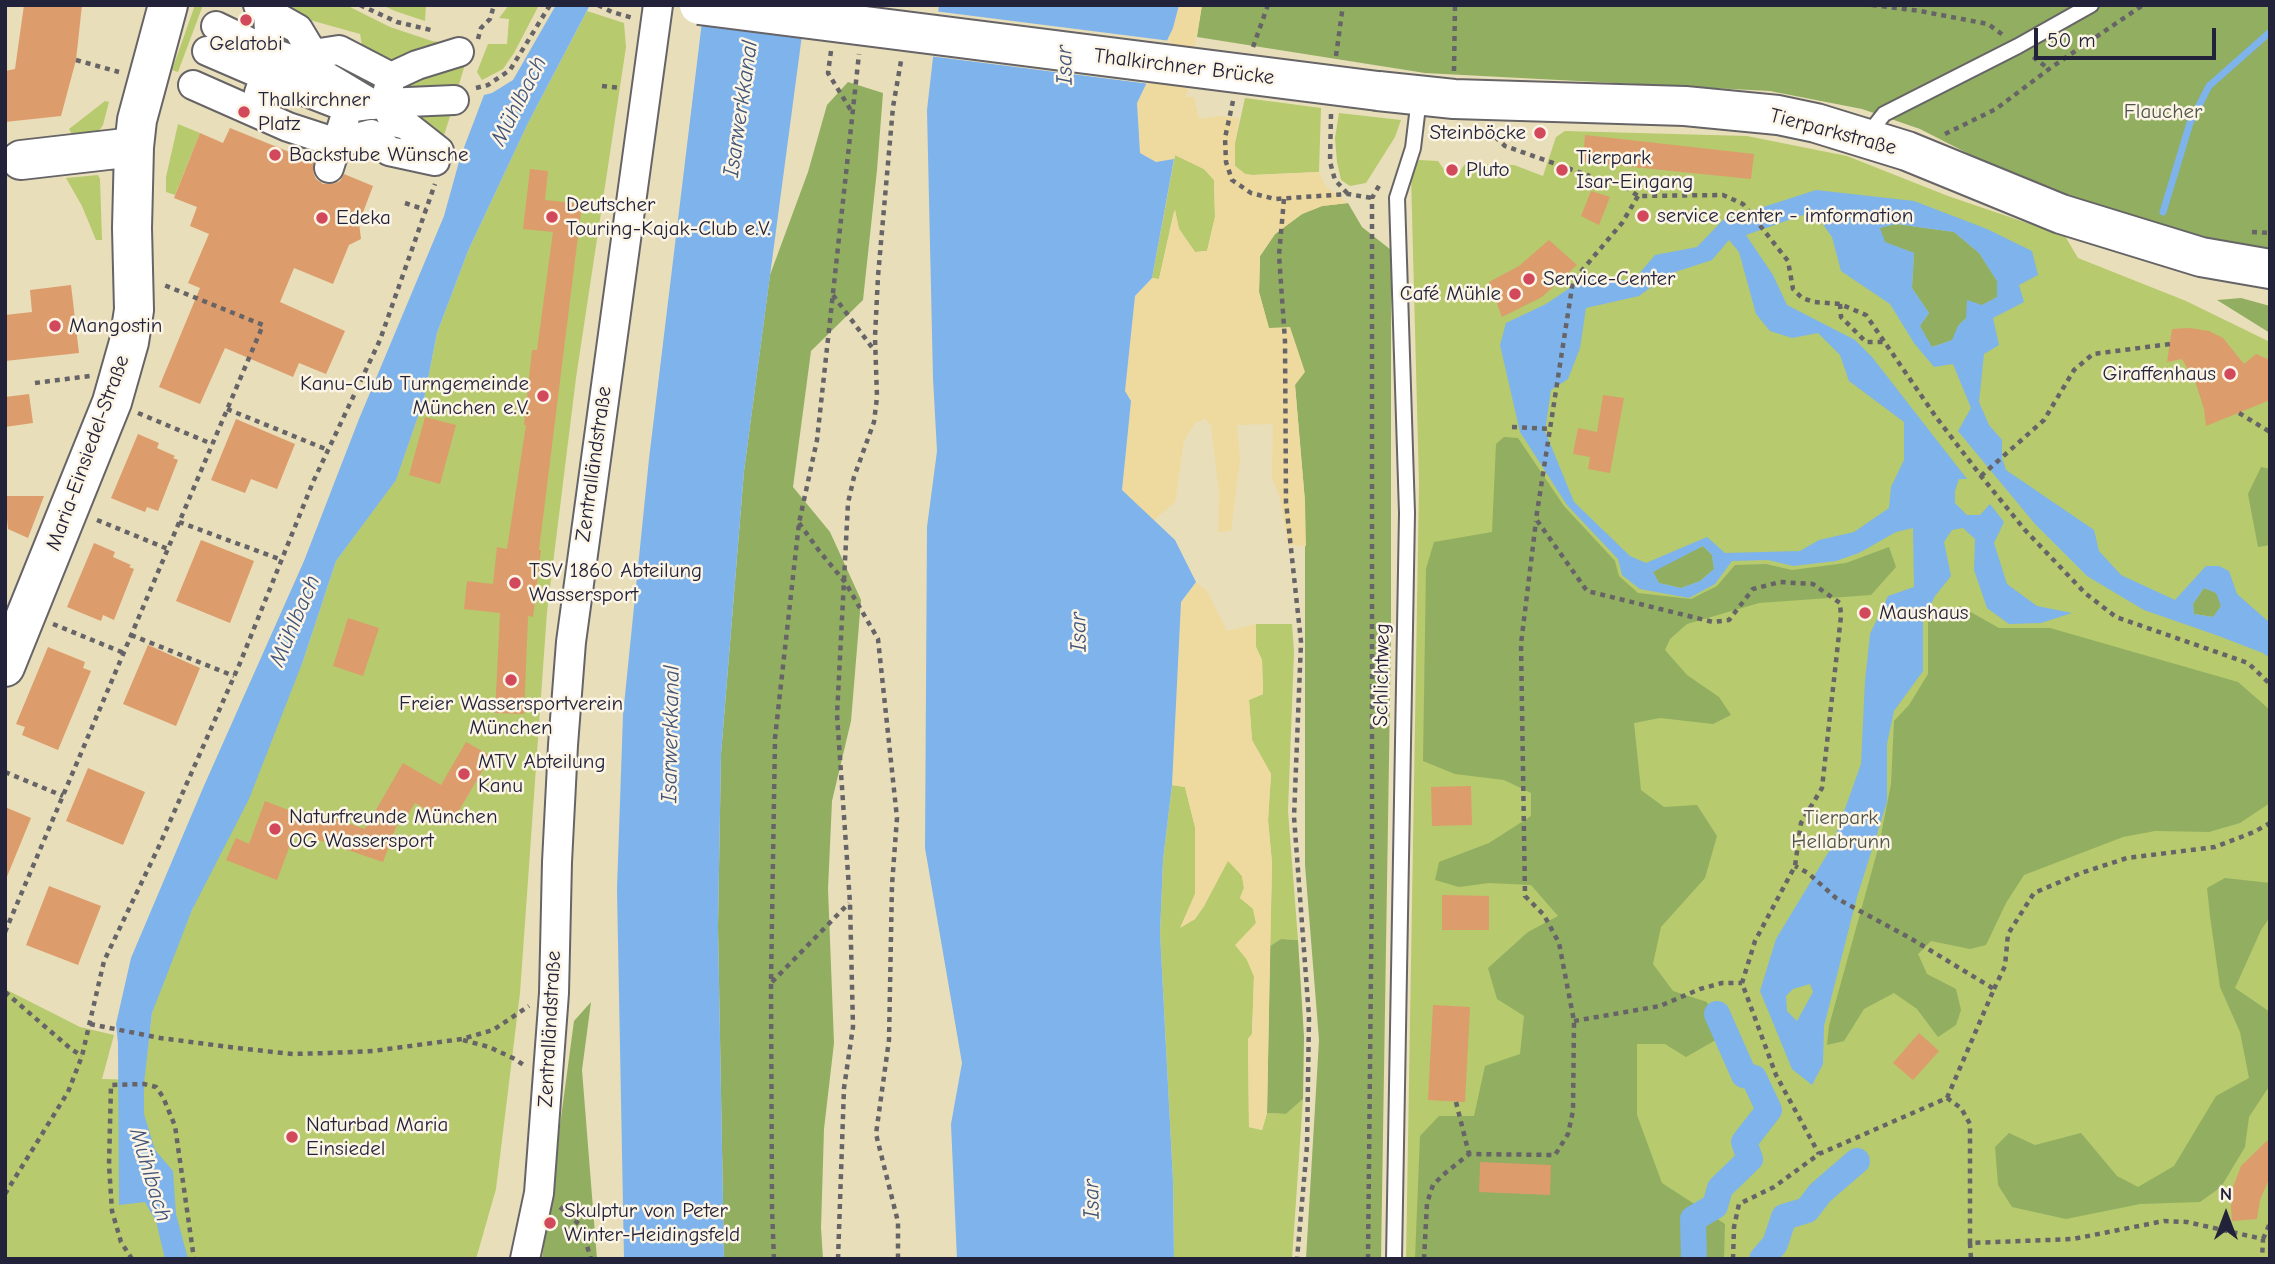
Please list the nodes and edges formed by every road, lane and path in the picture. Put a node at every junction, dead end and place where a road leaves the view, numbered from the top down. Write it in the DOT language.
graph roads {
  1 [pos="168,5"];
  2 [pos="360,5"];
  3 [pos="550,5"];
  4 [pos="598,5"];
  5 [pos="658,5"];
  6 [pos="699,5"];
  7 [pos="1268,5"];
  8 [pos="1448,5"];
  9 [pos="1872,5"];
  10 [pos="2091,5"];
  11 [pos="2143,5"];
  12 [pos="1455,6"];
  13 [pos="263,9"];
  14 [pos="612,12"];
  15 [pos="481,28"];
  16 [pos="212,38"];
  17 [pos="457,38"];
  18 [pos="861,41"];
  19 [pos="832,46"];
  20 [pos="2018,46"];
  21 [pos="1250,55"];
  22 [pos="901,56"];
  23 [pos="76,60"];
  24 [pos="268,64"];
  25 [pos="2049,69"];
  26 [pos="308,70"];
  27 [pos="1454,73"];
  28 [pos="129,75"];
  29 [pos="193,85"];
  30 [pos="602,86"];
  31 [pos="625,89"];
  32 [pos="1378,92"];
  33 [pos="1236,93"];
  34 [pos="461,95"];
  35 [pos="1420,96"];
  36 [pos="377,108"];
  37 [pos="252,112"];
  38 [pos="853,113"];
  39 [pos="1485,126"];
  40 [pos="1940,136"];
  41 [pos="284,138"];
  42 [pos="1866,138"];
  43 [pos="134,147"];
  44 [pos="21,160"];
  45 [pos="437,162"];
  46 [pos="1590,176"];
  47 [pos="1617,181"];
  48 [pos="1638,196"];
  49 [pos="1283,199"];
  50 [pos="404,203"];
  51 [pos="426,211"];
  52 [pos="2270,269"];
  53 [pos="832,294"];
  54 [pos="192,296"];
  55 [pos="1840,304"];
  56 [pos="1884,342"];
  57 [pos="2170,344"];
  58 [pos="875,351"];
  59 [pos="120,373"];
  60 [pos="35,383"];
  61 [pos="227,409"];
  62 [pos="2239,412"];
  63 [pos="149,417"];
  64 [pos="1512,427"];
  65 [pos="1549,428"];
  66 [pos="2270,432"];
  67 [pos="212,444"];
  68 [pos="328,450"];
  69 [pos="1981,476"];
  70 [pos="1536,519"];
  71 [pos="179,522"];
  72 [pos="105,523"];
  73 [pos="799,523"];
  74 [pos="168,549"];
  75 [pos="282,560"];
  76 [pos="845,582"];
  77 [pos="65,629"];
  78 [pos="131,635"];
  79 [pos="124,653"];
  80 [pos="5,667"];
  81 [pos="234,676"];
  82 [pos="2270,684"];
  83 [pos="5,772"];
  84 [pos="63,796"];
  85 [pos="2270,822"];
  86 [pos="1795,866"];
  87 [pos="850,903"];
  88 [pos="5,932"];
  89 [pos="771,982"];
  90 [pos="1742,983"];
  91 [pos="1994,989"];
  92 [pos="5,992"];
  93 [pos="554,993"];
  94 [pos="1574,1021"];
  95 [pos="90,1024"];
  96 [pos="462,1040"];
  97 [pos="82,1056"];
  98 [pos="530,1071"];
  99 [pos="1947,1098"];
  100 [pos="1456,1102"];
  101 [pos="1469,1154"];
  102 [pos="1819,1154"];
  103 [pos="538,1193"];
  104 [pos="5,1194"];
  105 [pos="2270,1223"];
  106 [pos="2263,1239"];
  107 [pos="1970,1243"];
  108 [pos="132,1259"];
  109 [pos="194,1259"];
  110 [pos="525,1259"];
  111 [pos="591,1259"];
  112 [pos="774,1259"];
  113 [pos="838,1259"];
  114 [pos="898,1259"];
  115 [pos="1297,1259"];
  116 [pos="1368,1259"];
  117 [pos="1394,1259"];
  118 [pos="1424,1259"];
  119 [pos="1734,1259"];
  120 [pos="1971,1259"];
  121 [pos="2262,1259"];
  1 -- 43 [label="street, Maria-Einsiedel-Straße"];
  2 -- 17 [label="path"];
  3 -- 34 [label="path"];
  4 -- 14 [label="path"];
  5 -- 93 [label="street, Zentralländstraße"];
  6 -- 32 [label="street, Thalkirchner Brücke, bridge"];
  7 -- 21 [label="path"];
  8 -- 12 [label="path"];
  9 -- 20 [label="path"];
  10 -- 20 [label="lane"];
  11 -- 25 [label="path"];
  12 -- 27 [label="path"];
  13 -- 24 [label="street"];
  13 -- 26 [label="street"];
  15 -- 17 [label="path"];
  16 -- 24 [label="street"];
  17 -- 36 [label="street"];
  18 -- 38 [label="path"];
  19 -- 38 [label="path"];
  20 -- 25 [label="path"];
  20 -- 42 [label="lane"];
  22 -- 58 [label="path"];
  23 -- 28 [label="path"];
  24 -- 26 [label="street"];
  24 -- 37 [label="street"];
  25 -- 40 [label="path"];
  26 -- 36 [label="street"];
  26 -- 36 [label="street"];
  26 -- 41 [label="street"];
  29 -- 37 [label="street"];
  30 -- 31 [label="path"];
  32 -- 35 [label="street, Tierparkstraße"];
  33 -- 49 [label="path"];
  34 -- 36 [label="street"];
  35 -- 42 [label="street, Tierparkstraße"];
  35 -- 117 [label="lane, Schlichtweg"];
  36 -- 41 [label="street"];
  36 -- 45 [label="street"];
  37 -- 41 [label="street"];
  38 -- 53 [label="path"];
  39 -- 46 [label="path"];
  42 -- 52 [label="street, Tierparkstraße"];
  43 -- 44 [label="street"];
  43 -- 59 [label="street, Maria-Einsiedel-Straße"];
  45 -- 51 [label="path"];
  47 -- 48 [label="path"];
  48 -- 55 [label="path"];
  48 -- 65 [label="path"];
  49 -- 115 [label="path"];
  49 -- 116 [label="path"];
  50 -- 51 [label="path"];
  51 -- 68 [label="path"];
  53 -- 58 [label="path"];
  53 -- 73 [label="path"];
  54 -- 61 [label="path"];
  55 -- 56 [label="path"];
  55 -- 56 [label="path"];
  56 -- 69 [label="path"];
  57 -- 69 [label="path"];
  58 -- 76 [label="path"];
  59 -- 60 [label="path"];
  59 -- 80 [label="street, Maria-Einsiedel-Straße"];
  61 -- 67 [label="path"];
  61 -- 68 [label="path"];
  62 -- 66 [label="path"];
  63 -- 67 [label="path"];
  64 -- 65 [label="path"];
  65 -- 70 [label="path"];
  67 -- 71 [label="path"];
  68 -- 75 [label="path"];
  69 -- 82 [label="path"];
  70 -- 86 [label="path"];
  70 -- 94 [label="path"];
  71 -- 74 [label="path"];
  71 -- 75 [label="path"];
  72 -- 74 [label="path"];
  73 -- 76 [label="path"];
  73 -- 89 [label="path"];
  74 -- 78 [label="path"];
  75 -- 81 [label="path"];
  76 -- 87 [label="path"];
  76 -- 114 [label="path"];
  77 -- 79 [label="path"];
  78 -- 79 [label="path"];
  78 -- 81 [label="path"];
  79 -- 84 [label="path"];
  81 -- 95 [label="path"];
  83 -- 84 [label="path"];
  84 -- 88 [label="path"];
  85 -- 91 [label="path"];
  86 -- 90 [label="path"];
  86 -- 91 [label="path"];
  87 -- 89 [label="path"];
  87 -- 113 [label="path"];
  89 -- 112 [label="path"];
  90 -- 94 [label="path"];
  90 -- 102 [label="path"];
  91 -- 99 [label="path"];
  92 -- 97 [label="path"];
  93 -- 96 [label="path"];
  93 -- 103 [label="street, Zentralländstraße"];
  94 -- 101 [label="path"];
  95 -- 96 [label="path"];
  95 -- 97 [label="path"];
  96 -- 98 [label="path"];
  97 -- 104 [label="path"];
  99 -- 102 [label="path"];
  99 -- 107 [label="path"];
  100 -- 101 [label="path"];
  101 -- 118 [label="path"];
  102 -- 119 [label="path"];
  103 -- 110 [label="street, Zentralländstraße"];
  103 -- 111 [label="path"];
  105 -- 106 [label="path"];
  106 -- 107 [label="path"];
  106 -- 121 [label="path"];
  107 -- 120 [label="path"];
  108 -- 109 [label="path"];
}
